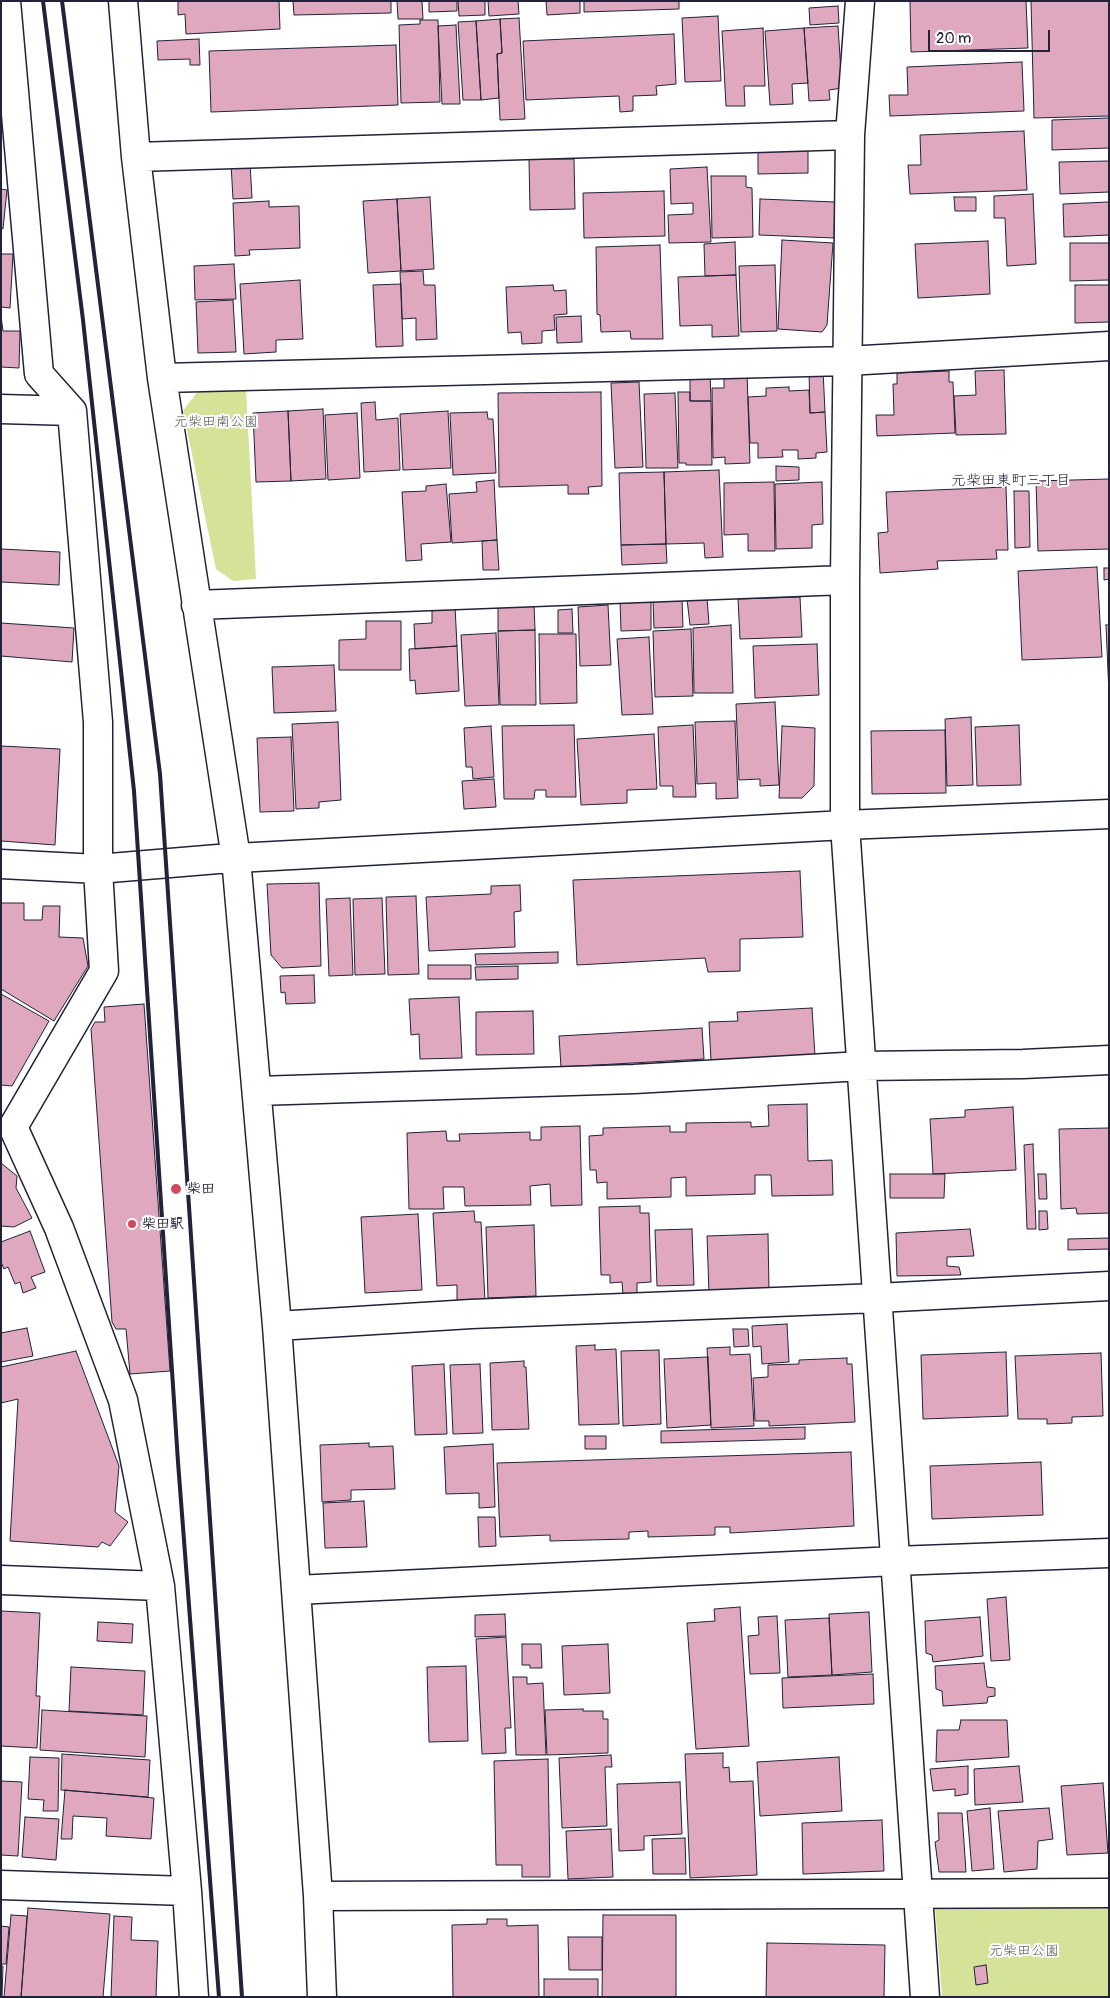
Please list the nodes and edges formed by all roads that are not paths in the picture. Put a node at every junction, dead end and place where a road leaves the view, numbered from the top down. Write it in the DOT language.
graph roads {
  1 [pos="6,1"];
  2 [pos="123,1"];
  3 [pos="860,1"];
  4 [pos="850,135"];
  5 [pos="136,157"];
  6 [pos="1109,346"];
  7 [pos="846,361"];
  8 [pos="162,378"];
  9 [pos="1,409"];
  10 [pos="72,411"];
  11 [pos="845,580"];
  12 [pos="196,605"];
  13 [pos="1109,814"];
  14 [pos="845,825"];
  15 [pos="236,858"];
  16 [pos="1,864"];
  17 [pos="98,869"];
  18 [pos="1109,1060"];
  19 [pos="862,1066"];
  20 [pos="257,1091"];
  21 [pos="7,1127"];
  22 [pos="1109,1286"];
  23 [pos="878,1298"];
  24 [pos="277,1326"];
  25 [pos="1109,1553"];
  26 [pos="895,1561"];
  27 [pos="1,1580"];
  28 [pos="160,1586"];
  29 [pos="296,1590"];
  30 [pos="1,1885"];
  31 [pos="187,1891"];
  32 [pos="918,1892"];
  33 [pos="1109,1893"];
  34 [pos="318,1896"];
  35 [pos="194,1997"];
  36 [pos="322,1997"];
  37 [pos="925,1997"];
  1 -- 10 [label="street"];
  2 -- 5 [label="street"];
  3 -- 4 [label="street"];
  4 -- 5 [label="street"];
  4 -- 7 [label="street"];
  5 -- 8 [label="street"];
  6 -- 7 [label="street"];
  7 -- 8 [label="street"];
  7 -- 11 [label="street"];
  8 -- 12 [label="street"];
  9 -- 10 [label="street"];
  10 -- 17 [label="street"];
  11 -- 12 [label="street"];
  11 -- 14 [label="street"];
  12 -- 15 [label="street"];
  13 -- 14 [label="street"];
  14 -- 15 [label="street"];
  14 -- 19 [label="street"];
  15 -- 17 [label="street"];
  15 -- 20 [label="street"];
  16 -- 17 [label="street"];
  17 -- 21 [label="street"];
  18 -- 19 [label="street"];
  19 -- 20 [label="street"];
  19 -- 23 [label="street"];
  20 -- 24 [label="street"];
  21 -- 28 [label="street"];
  22 -- 23 [label="street"];
  23 -- 24 [label="street"];
  23 -- 26 [label="street"];
  24 -- 29 [label="street"];
  25 -- 26 [label="street"];
  26 -- 29 [label="street"];
  26 -- 32 [label="street"];
  27 -- 28 [label="street"];
  28 -- 31 [label="street"];
  29 -- 34 [label="street"];
  30 -- 31 [label="street"];
  31 -- 35 [label="street"];
  32 -- 33 [label="street"];
  32 -- 34 [label="street"];
  32 -- 37 [label="street"];
  34 -- 36 [label="street"];
}
